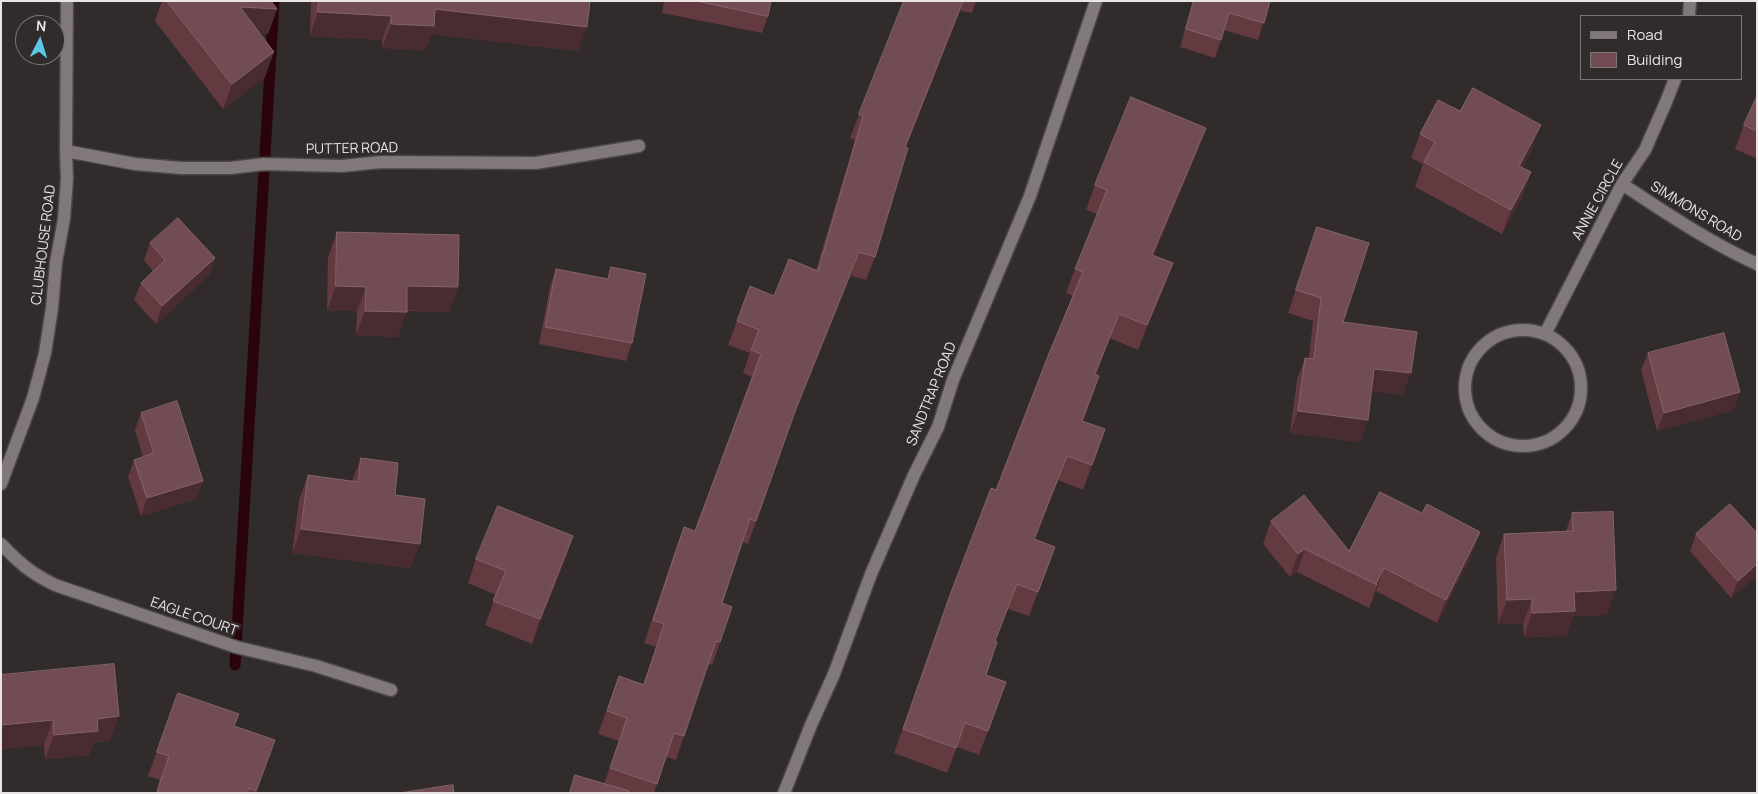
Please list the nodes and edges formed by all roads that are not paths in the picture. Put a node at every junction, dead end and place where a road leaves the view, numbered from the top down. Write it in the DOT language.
graph roads {
  1 [pos="67,1"];
  2 [pos="1096,1"];
  3 [pos="1690,1"];
  4 [pos="1689,15"];
  5 [pos="1674,80"];
  6 [pos="639,146"];
  7 [pos="66,151"];
  8 [pos="1622,184"];
  9 [pos="1757,264"];
  10 [pos="1544,334"];
  11 [pos="1,484"];
  12 [pos="1,544"];
  13 [pos="391,690"];
  14 [pos="784,793"];
  1 -- 7 [label="street, CLUBHOUSE ROAD"];
  2 -- 14 [label="street, SANDTRAP ROAD"];
  3 -- 4 [label="street"];
  5 -- 8 [label="street, ANNIE CIRCLE"];
  6 -- 7 [label="street, PUTTER ROAD"];
  7 -- 11 [label="street, CLUBHOUSE ROAD"];
  8 -- 9 [label="street, SIMMONS ROAD"];
  8 -- 10 [label="street, ANNIE CIRCLE"];
  10 -- 10 [label="street"];
  12 -- 13 [label="street, EAGLE COURT"];
}
